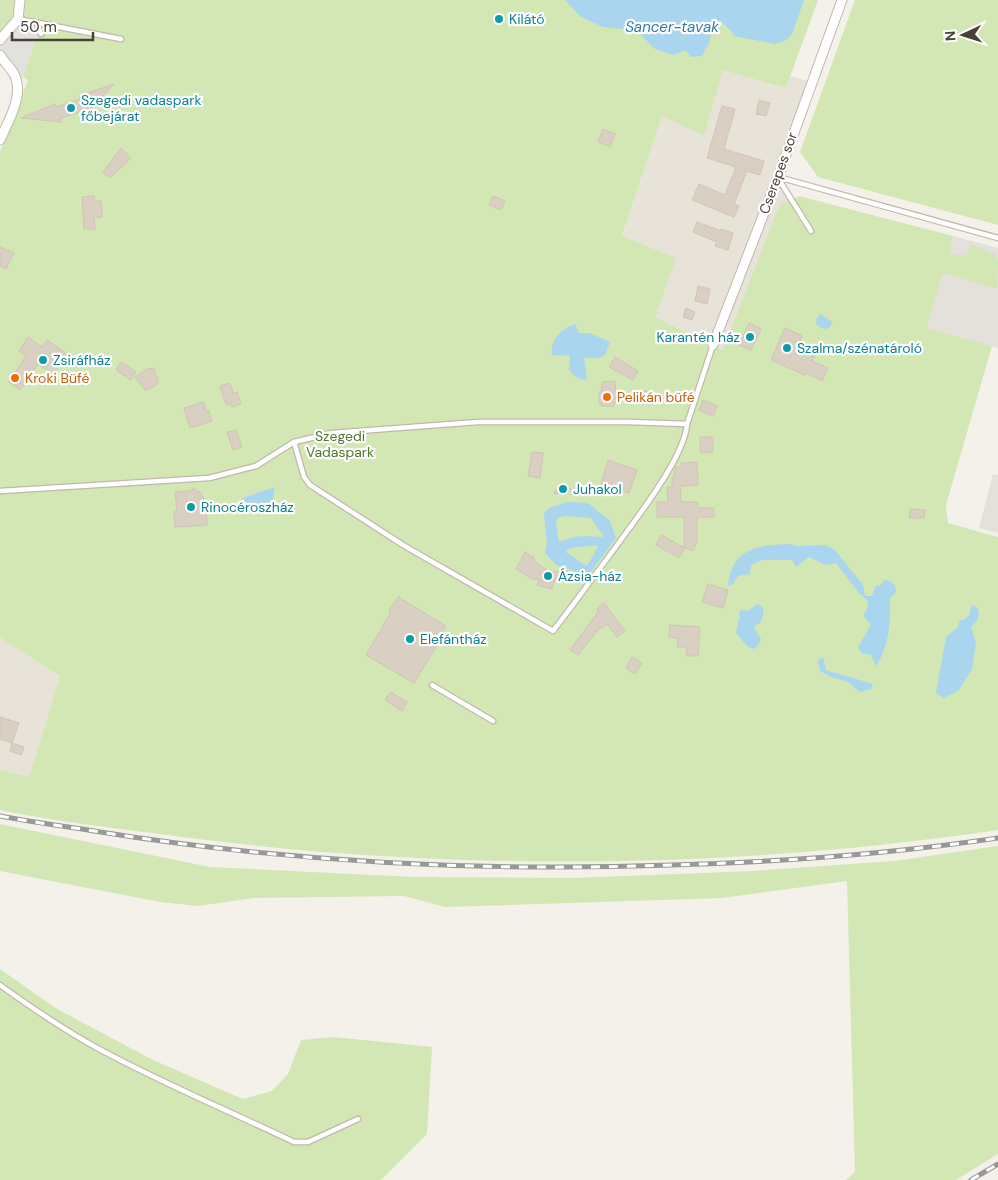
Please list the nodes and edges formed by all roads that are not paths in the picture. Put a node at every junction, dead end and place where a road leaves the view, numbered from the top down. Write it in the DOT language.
graph roads {
  1 [pos="20,0"];
  2 [pos="842,0"];
  3 [pos="18,19"];
  4 [pos="37,24"];
  5 [pos="41,34"];
  6 [pos="120,38"];
  7 [pos="0,40"];
  8 [pos="0,55"];
  9 [pos="0,140"];
  10 [pos="778,177"];
  11 [pos="811,231"];
  12 [pos="998,238"];
  13 [pos="713,345"];
  14 [pos="687,424"];
  15 [pos="294,442"];
  16 [pos="0,491"];
  17 [pos="432,685"];
  18 [pos="493,721"];
  19 [pos="0,985"];
  20 [pos="358,1119"];
  1 -- 3 [label="street"];
  2 -- 10 [label="street, Cserepes sor"];
  3 -- 4 [label="lane"];
  3 -- 7 [label="street"];
  4 -- 5 [label="lane"];
  4 -- 6 [label="lane"];
  8 -- 9 [label="street"];
  10 -- 11 [label="lane"];
  10 -- 12 [label="lane"];
  10 -- 13 [label="street, Cserepes sor"];
  13 -- 14 [label="lane"];
  14 -- 15 [label="lane"];
  14 -- 15 [label="lane"];
  15 -- 16 [label="lane"];
  17 -- 18 [label="lane"];
  19 -- 20 [label="lane"];
}
